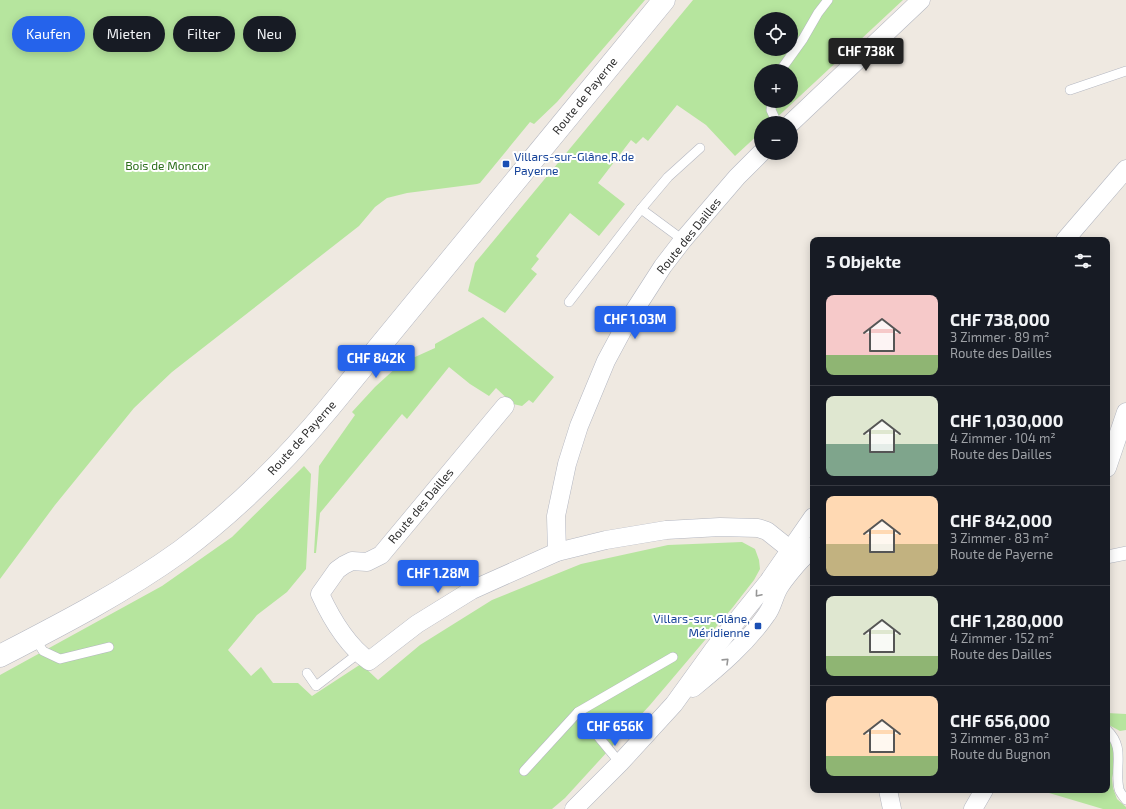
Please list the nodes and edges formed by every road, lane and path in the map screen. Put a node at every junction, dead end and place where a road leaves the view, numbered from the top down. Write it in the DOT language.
graph roads {
  1 [pos="664,0"];
  2 [pos="828,0"];
  3 [pos="921,0"];
  4 [pos="785,64"];
  5 [pos="1126,71"];
  6 [pos="1070,90"];
  7 [pos="798,116"];
  8 [pos="700,148"];
  9 [pos="754,160"];
  10 [pos="1123,179"];
  11 [pos="641,209"];
  12 [pos="1069,237"];
  13 [pos="683,240"];
  14 [pos="569,302"];
  15 [pos="505,406"];
  16 [pos="1126,412"];
  17 [pos="1110,459"];
  18 [pos="810,526"];
  19 [pos="802,551"];
  20 [pos="557,552"];
  21 [pos="1126,552"];
  22 [pos="1110,556"];
  23 [pos="35,638"];
  24 [pos="109,648"];
  25 [pos="359,653"];
  26 [pos="0,656"];
  27 [pos="673,657"];
  28 [pos="307,673"];
  29 [pos="578,712"];
  30 [pos="1110,732"];
  31 [pos="620,763"];
  32 [pos="524,771"];
  33 [pos="889,793"];
  34 [pos="982,793"];
  35 [pos="1126,800"];
  36 [pos="574,809"];
  37 [pos="892,809"];
  38 [pos="973,809"];
  1 -- 23 [label="main road, Route de Payerne"];
  2 -- 4 [label="lane"];
  3 -- 7 [label="street"];
  5 -- 6 [label="lane"];
  8 -- 11 [label="lane"];
  9 -- 13 [label="street, Route des Dailles"];
  10 -- 12 [label="street"];
  11 -- 13 [label="lane"];
  11 -- 14 [label="lane"];
  13 -- 20 [label="street, Route des Dailles"];
  15 -- 25 [label="street, Route des Dailles"];
  16 -- 17 [label="street"];
  18 -- 19 [label="street"];
  19 -- 20 [label="street"];
  19 -- 31 [label="street"];
  20 -- 25 [label="street"];
  21 -- 22 [label="street"];
  23 -- 24 [label="lane"];
  23 -- 26 [label="main road, Route de Payerne"];
  25 -- 28 [label="lane"];
  27 -- 29 [label="lane"];
  29 -- 31 [label="lane"];
  29 -- 32 [label="lane"];
  30 -- 35 [label="lane"];
  31 -- 36 [label="street"];
  33 -- 37 [label="street"];
  34 -- 38 [label="street"];
}
